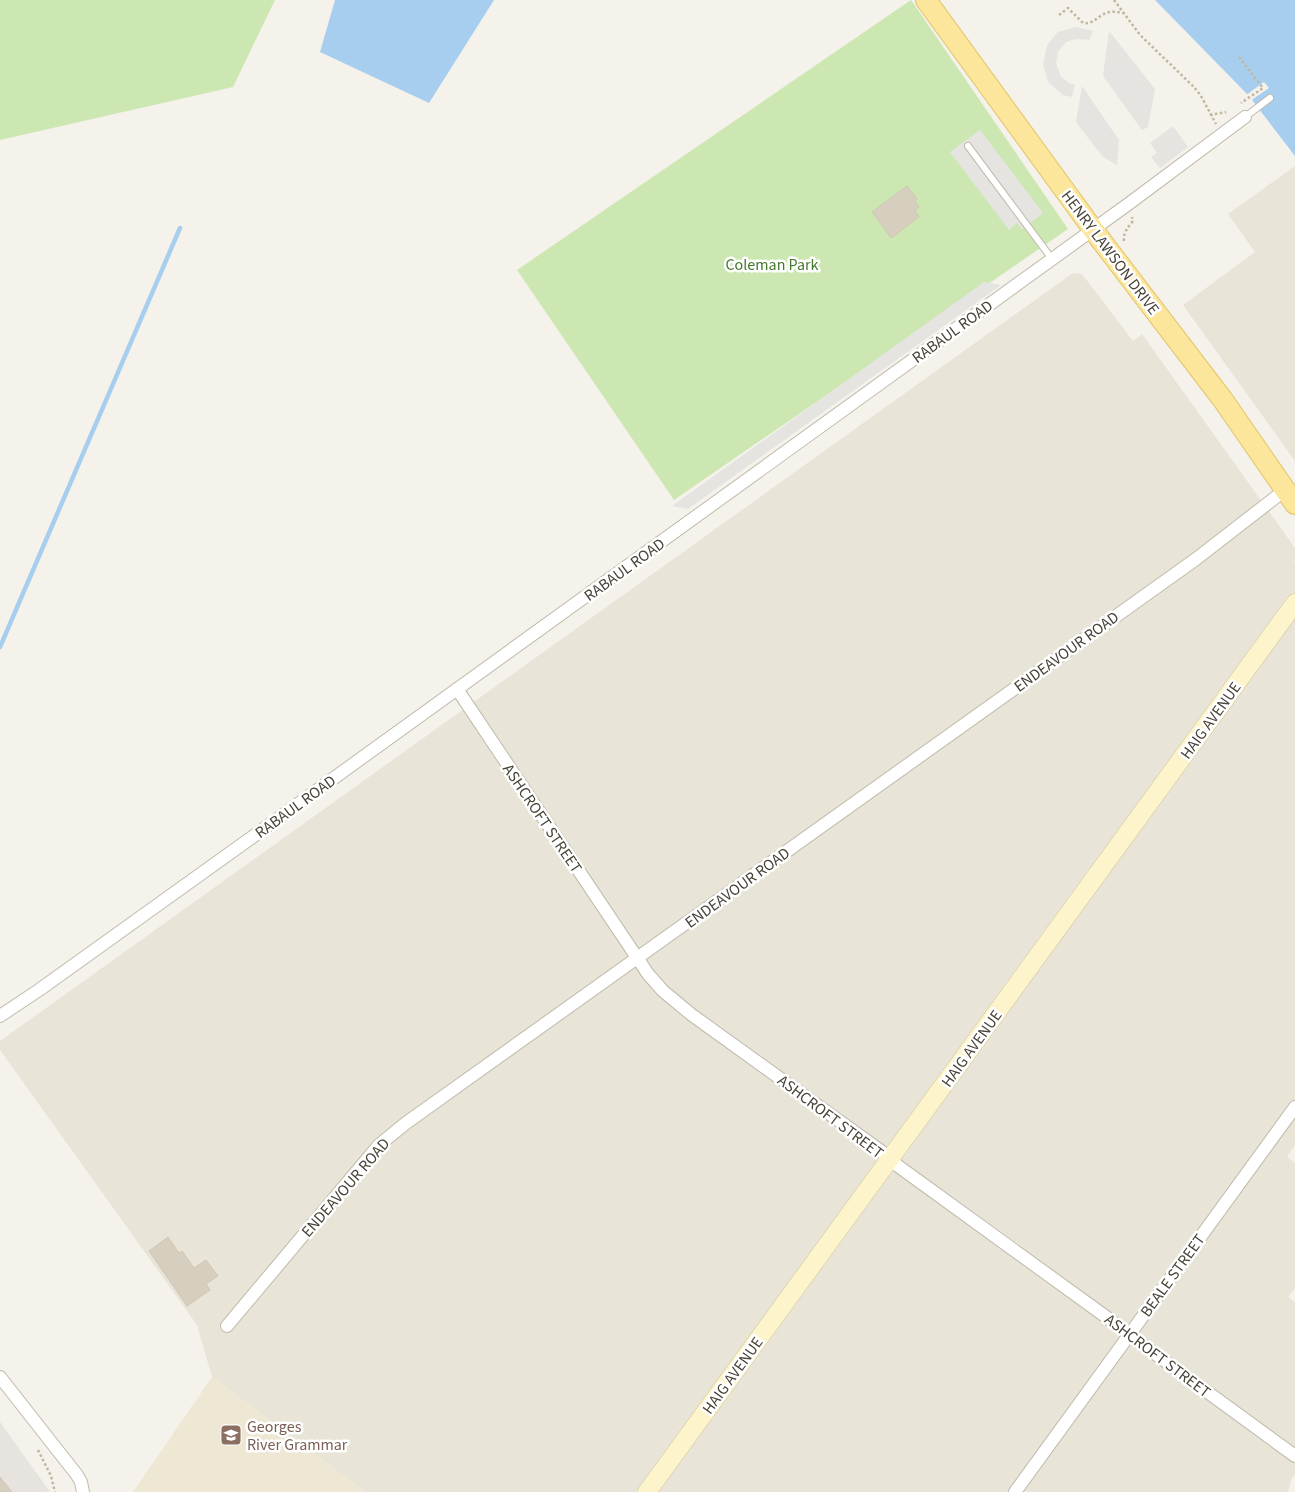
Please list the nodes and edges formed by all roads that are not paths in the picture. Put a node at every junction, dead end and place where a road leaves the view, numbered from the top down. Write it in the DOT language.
graph roads {
  1 [pos="926,0"];
  2 [pos="1270,98"];
  3 [pos="1244,117"];
  4 [pos="968,146"];
  5 [pos="1093,229"];
  6 [pos="1052,259"];
  7 [pos="1290,497"];
  8 [pos="1295,603"];
  9 [pos="457,689"];
  10 [pos="637,958"];
  11 [pos="0,1016"];
  12 [pos="1295,1107"];
  13 [pos="890,1159"];
  14 [pos="227,1326"];
  15 [pos="1129,1334"];
  16 [pos="0,1377"];
  17 [pos="1295,1456"];
  18 [pos="83,1492"];
  19 [pos="647,1492"];
  20 [pos="1015,1492"];
  1 -- 5 [label="main road, HENRY LAWSON DRIVE"];
  2 -- 3 [label="lane"];
  3 -- 5 [label="street, RABAUL ROAD"];
  4 -- 6 [label="lane"];
  5 -- 6 [label="street, RABAUL ROAD"];
  5 -- 7 [label="main road, HENRY LAWSON DRIVE"];
  6 -- 9 [label="street, RABAUL ROAD"];
  7 -- 10 [label="street, ENDEAVOUR ROAD"];
  8 -- 13 [label="main road, HAIG AVENUE"];
  9 -- 10 [label="street, ASHCROFT STREET"];
  9 -- 11 [label="street, RABAUL ROAD"];
  10 -- 13 [label="street, ASHCROFT STREET"];
  10 -- 14 [label="street, ENDEAVOUR ROAD"];
  12 -- 15 [label="street, BEALE STREET"];
  13 -- 15 [label="street, ASHCROFT STREET"];
  13 -- 19 [label="main road, HAIG AVENUE"];
  15 -- 17 [label="street, ASHCROFT STREET"];
  15 -- 20 [label="street, BEALE STREET"];
  16 -- 18 [label="street"];
}
